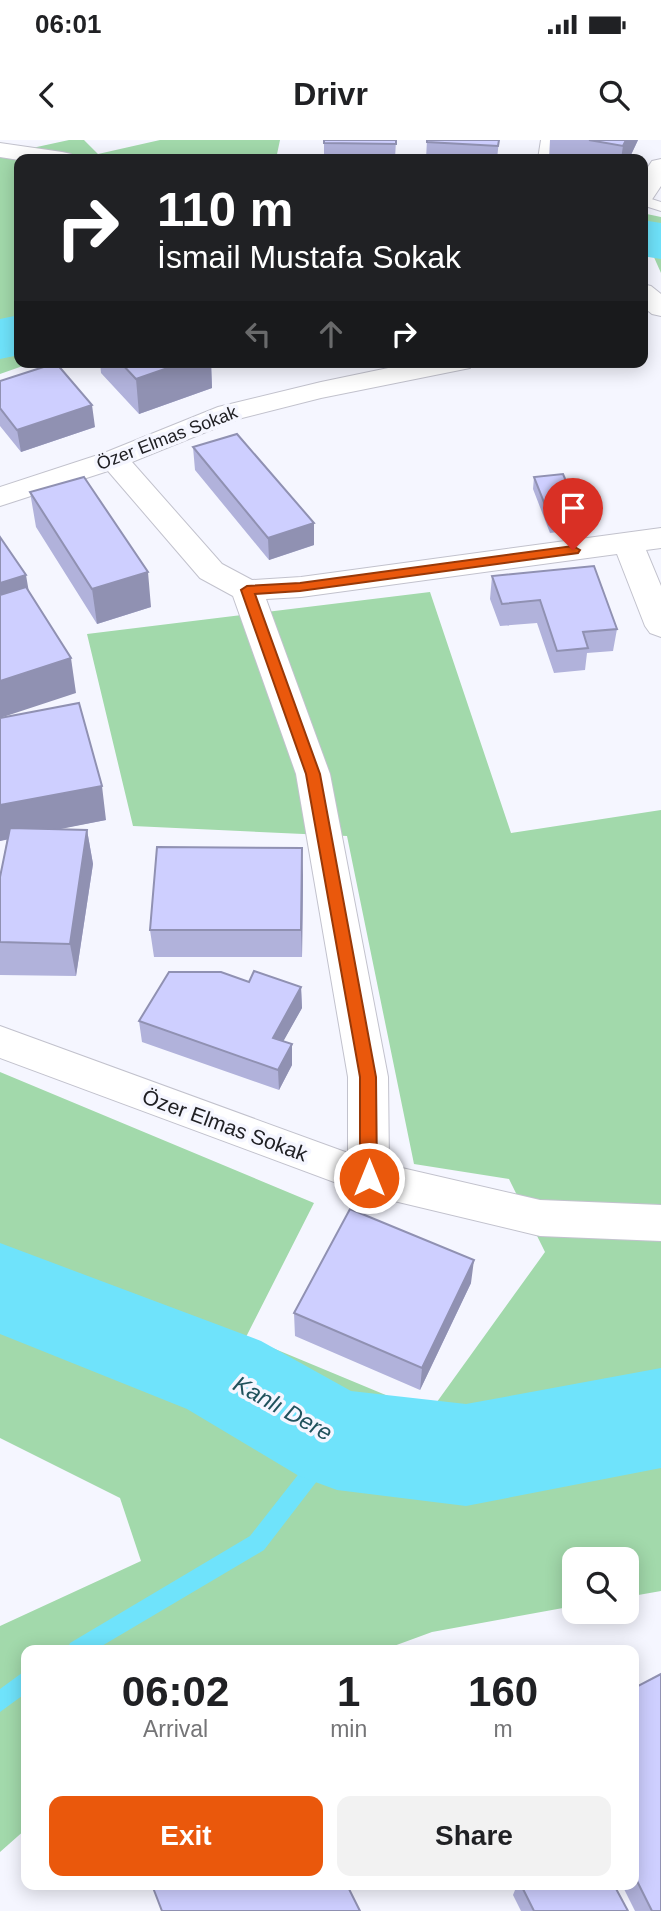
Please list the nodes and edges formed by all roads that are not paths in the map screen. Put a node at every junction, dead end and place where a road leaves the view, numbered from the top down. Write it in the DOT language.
graph roads {
  1 [pos="0,150"];
  2 [pos="28,154"];
  3 [pos="661,166"];
  4 [pos="648,188"];
  5 [pos="430,368"];
  6 [pos="114,459"];
  7 [pos="0,497"];
  8 [pos="661,538"];
  9 [pos="628,542"];
  10 [pos="247,590"];
  11 [pos="661,626"];
  12 [pos="0,1042"];
  13 [pos="369,1178"];
  14 [pos="661,1223"];
  1 -- 2 [label="street"];
  3 -- 4 [label="street"];
  5 -- 6 [label="street, Özer Elmas Sokak"];
  6 -- 7 [label="street, Özer Elmas Sokak"];
  6 -- 10 [label="street"];
  8 -- 9 [label="street"];
  9 -- 10 [label="street"];
  9 -- 11 [label="street"];
  10 -- 13 [label="street"];
  12 -- 13 [label="street, Özer Elmas Sokak"];
  13 -- 14 [label="street, Özer Elmas Sokak"];
}
